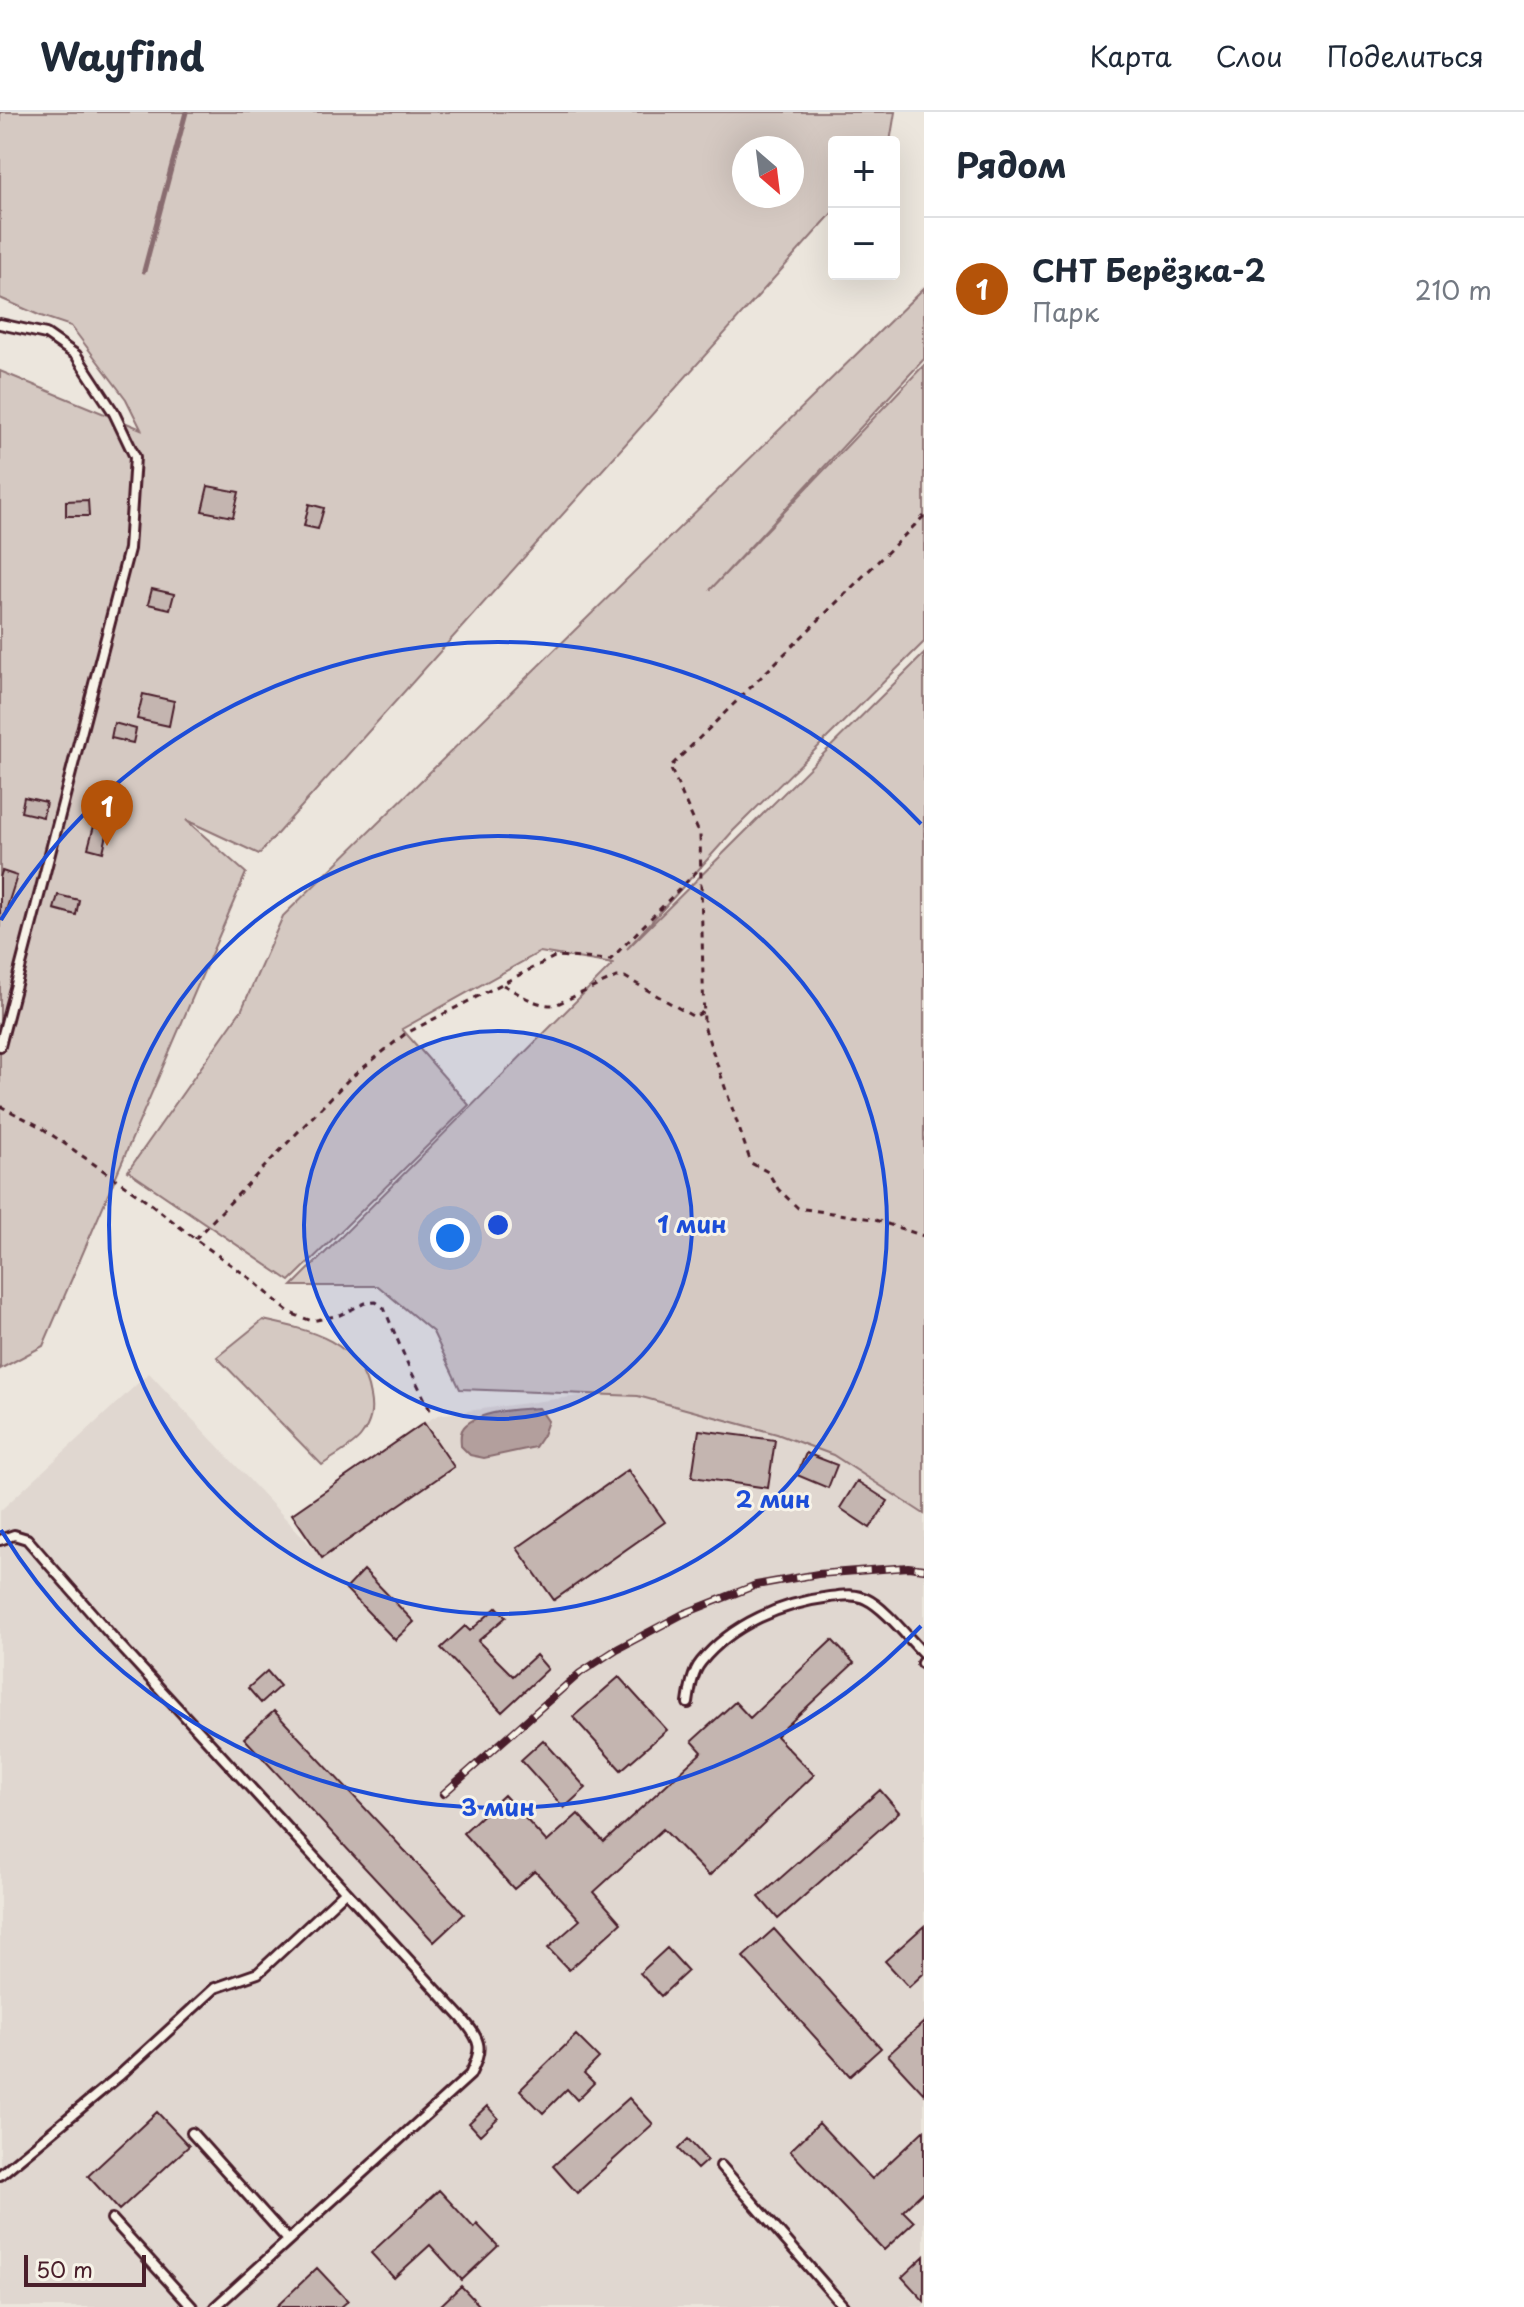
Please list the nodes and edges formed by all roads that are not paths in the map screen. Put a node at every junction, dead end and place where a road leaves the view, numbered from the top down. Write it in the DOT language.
graph roads {
  1 [pos="0,324"];
  2 [pos="0,1046"];
  3 [pos="0,1540"];
  4 [pos="923,1660"];
  5 [pos="688,1703"];
  6 [pos="345,1892"];
  7 [pos="192,2133"];
  8 [pos="721,2166"];
  9 [pos="0,2175"];
  10 [pos="112,2219"];
  11 [pos="288,2240"];
  12 [pos="192,2307"];
  13 [pos="215,2307"];
  14 [pos="844,2307"];
  1 -- 2 [label="lane"];
  3 -- 6 [label="lane"];
  4 -- 5 [label="lane"];
  6 -- 9 [label="lane"];
  6 -- 11 [label="lane"];
  7 -- 11 [label="lane"];
  8 -- 14 [label="lane"];
  10 -- 12 [label="lane"];
  11 -- 13 [label="lane"];
}
